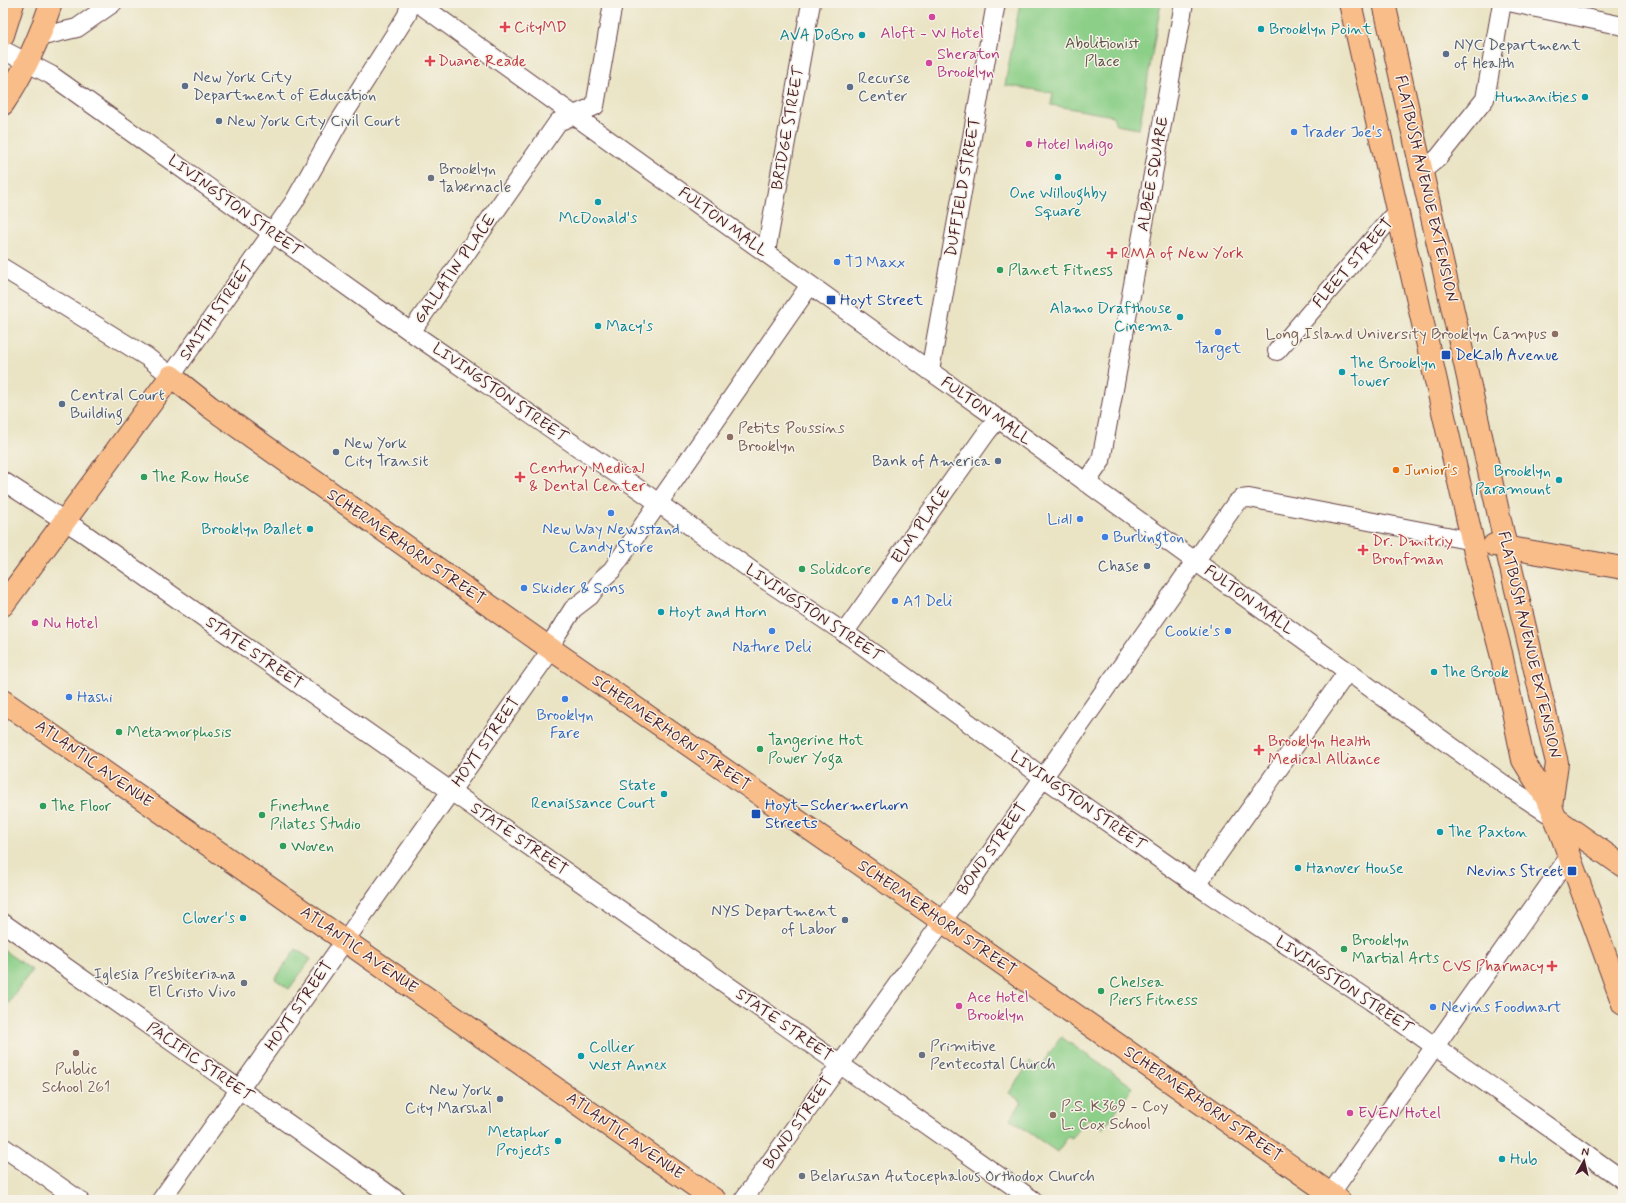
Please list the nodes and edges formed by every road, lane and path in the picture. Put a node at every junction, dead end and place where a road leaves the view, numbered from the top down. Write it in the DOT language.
graph roads {
  1 [pos="13,3"];
  2 [pos="51,3"];
  3 [pos="113,3"];
  4 [pos="410,3"];
  5 [pos="418,3"];
  6 [pos="613,3"];
  7 [pos="811,3"];
  8 [pos="996,3"];
  9 [pos="1184,3"];
  10 [pos="1350,3"];
  11 [pos="1384,3"];
  12 [pos="1502,3"];
  13 [pos="1513,3"];
  14 [pos="1623,26"];
  15 [pos="3,35"];
  16 [pos="39,37"];
  17 [pos="3,50"];
  18 [pos="28,62"];
  19 [pos="3,104"];
  20 [pos="574,115"];
  21 [pos="1422,171"];
  22 [pos="1397,211"];
  23 [pos="272,233"];
  24 [pos="766,252"];
  25 [pos="3,268"];
  26 [pos="810,285"];
  27 [pos="411,332"];
  28 [pos="1277,351"];
  29 [pos="930,371"];
  30 [pos="171,376"];
  31 [pos="998,419"];
  32 [pos="3,481"];
  33 [pos="1086,483"];
  34 [pos="658,502"];
  35 [pos="65,520"];
  36 [pos="1473,541"];
  37 [pos="1506,547"];
  38 [pos="1195,561"];
  39 [pos="1623,568"];
  40 [pos="3,605"];
  41 [pos="844,633"];
  42 [pos="551,650"];
  43 [pos="1348,671"];
  44 [pos="3,701"];
  45 [pos="1043,777"];
  46 [pos="451,791"];
  47 [pos="1553,812"];
  48 [pos="1569,857"];
  49 [pos="1623,866"];
  50 [pos="1196,885"];
  51 [pos="942,922"];
  52 [pos="3,923"];
  53 [pos="345,940"];
  54 [pos="1623,1004"];
  55 [pos="1434,1047"];
  56 [pos="840,1064"];
  57 [pos="240,1090"];
  58 [pos="3,1147"];
  59 [pos="1623,1180"];
  60 [pos="1332,1198"];
  61 [pos="79,1200"];
  62 [pos="161,1200"];
  63 [pos="397,1200"];
  64 [pos="716,1200"];
  65 [pos="743,1200"];
  66 [pos="1033,1200"];
  1 -- 15 [label="main road"];
  2 -- 16 [label="main road"];
  3 -- 16 [label="street"];
  4 -- 23 [label="street, SMITH STREET"];
  5 -- 20 [label="street, FULTON MALL"];
  6 -- 20 [label="street, GALLATIN PLACE"];
  7 -- 24 [label="street, BRIDGE STREET"];
  8 -- 29 [label="street, DUFFIELD STREET"];
  9 -- 33 [label="street, ALBEE SQUARE"];
  10 -- 22 [label="main road, FLATBUSH AVENUE EXTENSION"];
  11 -- 21 [label="main road, FLATBUSH AVENUE EXTENSION"];
  12 -- 21 [label="street"];
  13 -- 14 [label="street"];
  16 -- 18 [label="main road"];
  17 -- 18 [label="street, LIVINGSTON STREET"];
  18 -- 19 [label="main road"];
  18 -- 23 [label="street, LIVINGSTON STREET"];
  20 -- 24 [label="street, FULTON MALL"];
  20 -- 27 [label="street, GALLATIN PLACE"];
  21 -- 37 [label="main road, FLATBUSH AVENUE EXTENSION"];
  22 -- 28 [label="street, FLEET STREET"];
  22 -- 36 [label="main road, FLATBUSH AVENUE EXTENSION"];
  23 -- 27 [label="street, LIVINGSTON STREET"];
  23 -- 30 [label="street, SMITH STREET"];
  24 -- 26 [label="street, FULTON MALL"];
  25 -- 30 [label="street, SCHERMERHORN STREET"];
  26 -- 29 [label="street, FULTON MALL"];
  26 -- 34 [label="street, HOYT STREET"];
  27 -- 34 [label="street, LIVINGSTON STREET"];
  29 -- 31 [label="street, FULTON MALL"];
  30 -- 35 [label="main road, SMITH STREET"];
  30 -- 42 [label="main road, SCHERMERHORN STREET"];
  31 -- 33 [label="street, FULTON MALL"];
  31 -- 41 [label="street, ELM PLACE"];
  32 -- 35 [label="street, STATE STREET"];
  33 -- 38 [label="street, FULTON MALL"];
  34 -- 41 [label="street, LIVINGSTON STREET"];
  34 -- 42 [label="street, HOYT STREET"];
  35 -- 40 [label="main road, SMITH STREET"];
  35 -- 46 [label="street, STATE STREET"];
  36 -- 37 [label="main road"];
  36 -- 38 [label="street, BOND STREET"];
  36 -- 47 [label="main road, FLATBUSH AVENUE EXTENSION"];
  37 -- 39 [label="main road"];
  37 -- 47 [label="main road, FLATBUSH AVENUE EXTENSION"];
  38 -- 43 [label="street, FULTON MALL"];
  38 -- 45 [label="street, BOND STREET"];
  41 -- 45 [label="street, LIVINGSTON STREET"];
  42 -- 46 [label="street, HOYT STREET"];
  42 -- 51 [label="main road, SCHERMERHORN STREET"];
  43 -- 47 [label="street, FULTON MALL"];
  43 -- 50 [label="street"];
  44 -- 53 [label="main road, ATLANTIC AVENUE"];
  45 -- 50 [label="street, LIVINGSTON STREET"];
  45 -- 51 [label="street, BOND STREET"];
  46 -- 53 [label="street, HOYT STREET"];
  46 -- 56 [label="street, STATE STREET"];
  47 -- 48 [label="main road"];
  47 -- 49 [label="main road"];
  48 -- 54 [label="main road"];
  48 -- 55 [label="street"];
  50 -- 55 [label="street, LIVINGSTON STREET"];
  51 -- 56 [label="street, BOND STREET"];
  51 -- 60 [label="main road, SCHERMERHORN STREET"];
  52 -- 57 [label="street, PACIFIC STREET"];
  53 -- 57 [label="street, HOYT STREET"];
  53 -- 64 [label="main road, ATLANTIC AVENUE"];
  55 -- 59 [label="street, LIVINGSTON STREET"];
  55 -- 60 [label="street"];
  56 -- 65 [label="street, BOND STREET"];
  56 -- 66 [label="street, STATE STREET"];
  57 -- 62 [label="street, HOYT STREET"];
  57 -- 63 [label="street, PACIFIC STREET"];
  58 -- 61 [label="street"];
}
